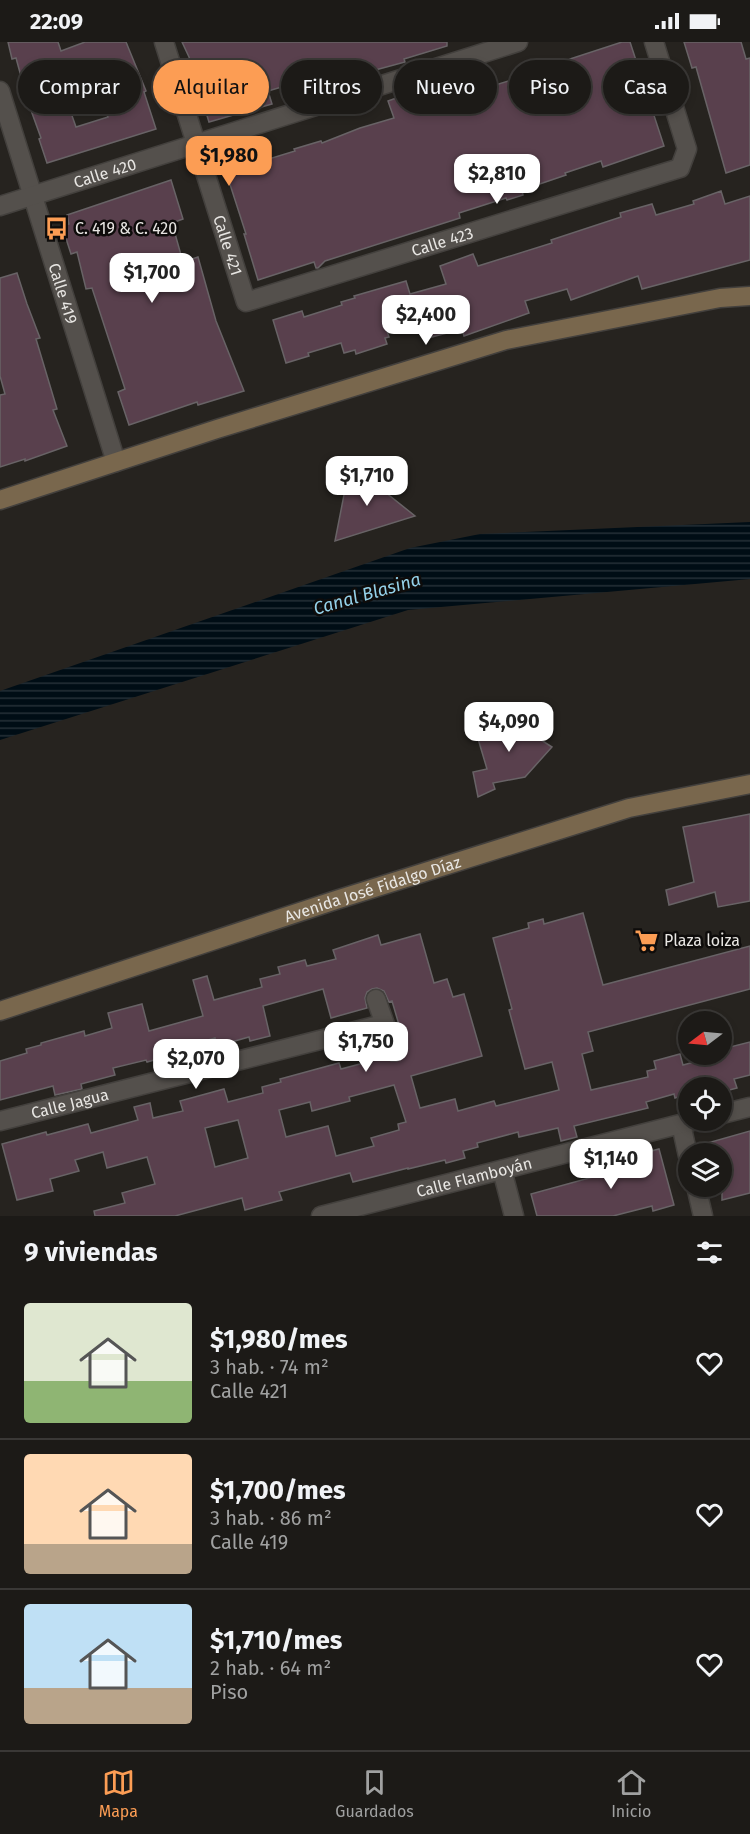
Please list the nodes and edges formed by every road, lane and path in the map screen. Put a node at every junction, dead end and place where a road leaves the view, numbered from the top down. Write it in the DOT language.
graph roads {
  1 [pos="164,42"];
  2 [pos="519,42"];
  3 [pos="654,42"];
  4 [pos="0,91"];
  5 [pos="197,144"];
  6 [pos="33,195"];
  7 [pos="0,206"];
  8 [pos="322,278"];
  9 [pos="750,296"];
  10 [pos="116,462"];
  11 [pos="0,500"];
  12 [pos="750,784"];
  13 [pos="376,999"];
  14 [pos="0,1011"];
  15 [pos="383,1024"];
  16 [pos="394,1050"];
  17 [pos="750,1107"];
  18 [pos="732,1112"];
  19 [pos="0,1121"];
  20 [pos="678,1125"];
  21 [pos="502,1170"];
  22 [pos="699,1197"];
  23 [pos="340,1214"];
  24 [pos="321,1216"];
  25 [pos="514,1216"];
  26 [pos="703,1216"];
  1 -- 5 [label="street, Calle 421"];
  2 -- 5 [label="street, Calle 420"];
  3 -- 8 [label="street, Calle 423"];
  4 -- 6 [label="street, Calle 419"];
  5 -- 6 [label="street, Calle 420"];
  5 -- 8 [label="street, Calle 421"];
  6 -- 7 [label="street, Calle 420"];
  6 -- 10 [label="street, Calle 419"];
  9 -- 10 [label="street"];
  10 -- 11 [label="street"];
  12 -- 14 [label="street, Avenida José Fidalgo Díaz"];
  13 -- 15 [label="street"];
  15 -- 16 [label="street"];
  15 -- 19 [label="street, Calle Jagua"];
  17 -- 18 [label="street"];
  20 -- 21 [label="street, Calle Flamboyán"];
  21 -- 23 [label="street, Calle Flamboyán"];
  21 -- 25 [label="street"];
  22 -- 26 [label="street"];
  23 -- 24 [label="street, Calle Flamboyán"];
}
